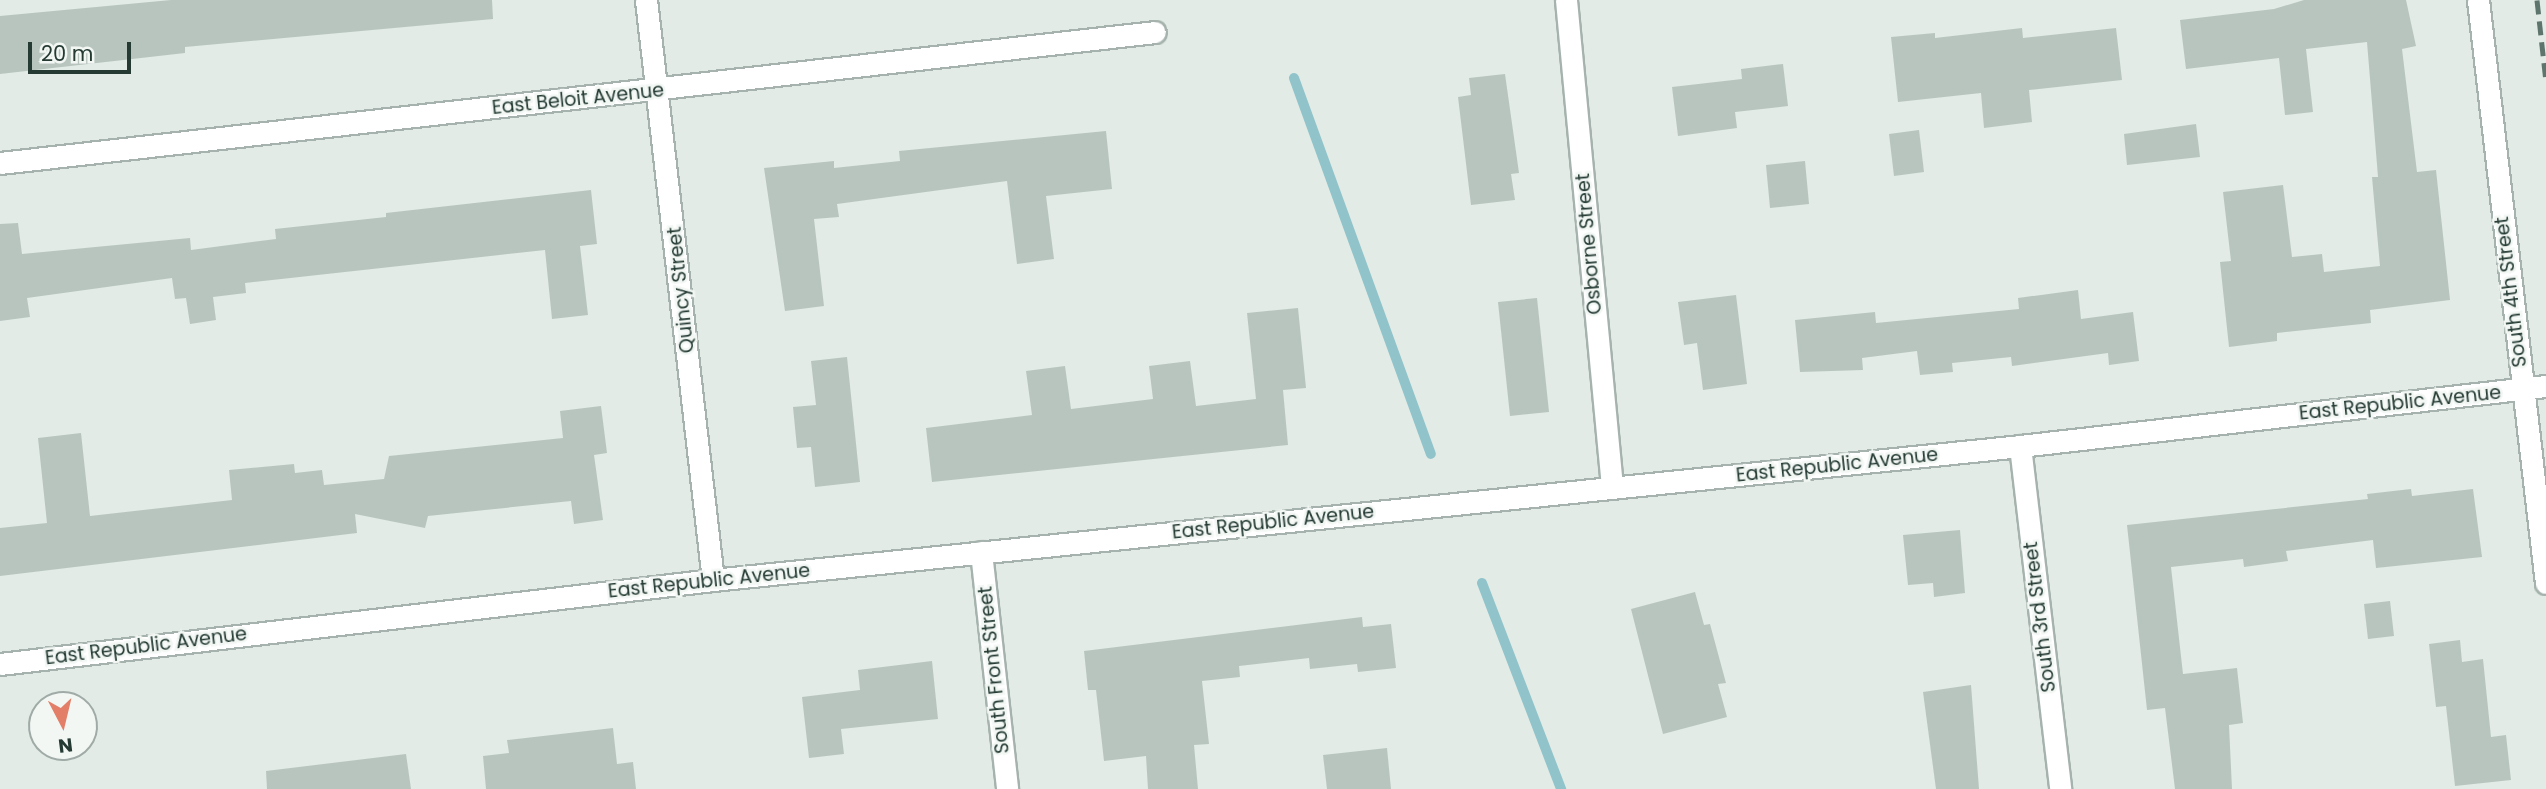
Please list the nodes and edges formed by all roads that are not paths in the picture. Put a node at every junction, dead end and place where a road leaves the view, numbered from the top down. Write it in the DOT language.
graph roads {
  1 [pos="646,0"];
  2 [pos="1566,0"];
  3 [pos="2478,0"];
  4 [pos="1155,32"];
  5 [pos="659,90"];
  6 [pos="0,163"];
  7 [pos="2546,386"];
  8 [pos="2522,389"];
  9 [pos="2020,446"];
  10 [pos="1612,488"];
  11 [pos="981,552"];
  12 [pos="713,580"];
  13 [pos="2546,583"];
  14 [pos="0,664"];
  15 [pos="1007,789"];
  16 [pos="2060,789"];
  1 -- 5 [label="street, Quincy Street"];
  2 -- 10 [label="street, Osborne Street"];
  3 -- 8 [label="street, South 4th Street"];
  4 -- 5 [label="street, East Beloit Avenue"];
  5 -- 6 [label="street, East Beloit Avenue"];
  5 -- 12 [label="street, Quincy Street"];
  7 -- 8 [label="street, East Republic Avenue"];
  8 -- 9 [label="street, East Republic Avenue"];
  8 -- 13 [label="street, South 4th Street"];
  9 -- 10 [label="street, East Republic Avenue"];
  9 -- 16 [label="street, South 3rd Street"];
  10 -- 11 [label="street, East Republic Avenue"];
  11 -- 12 [label="street, East Republic Avenue"];
  11 -- 15 [label="street, South Front Street"];
  12 -- 14 [label="street, East Republic Avenue"];
}
